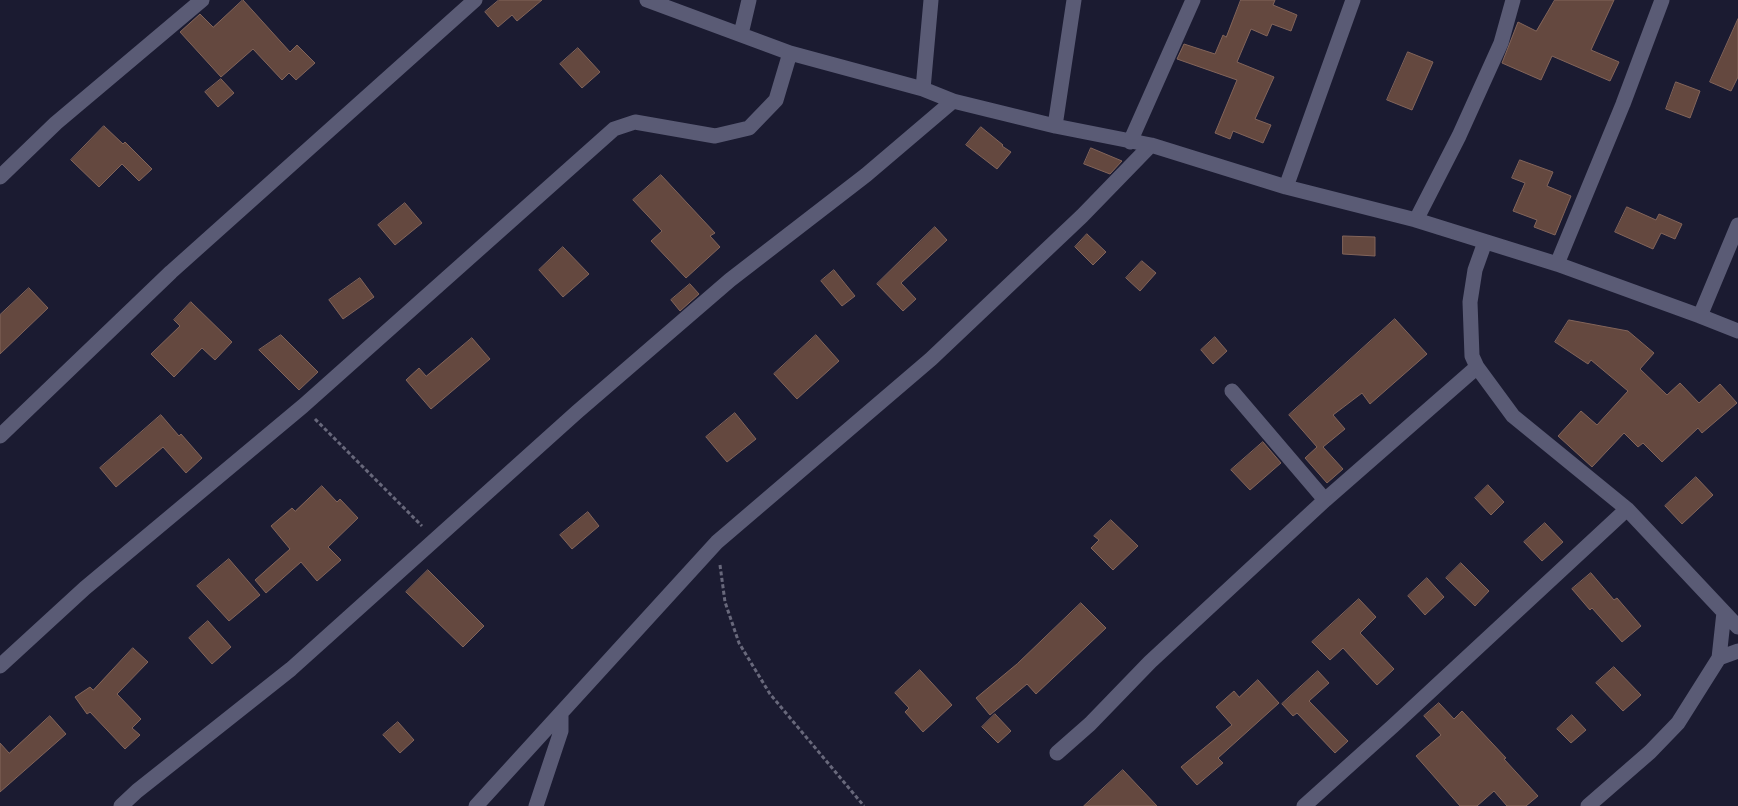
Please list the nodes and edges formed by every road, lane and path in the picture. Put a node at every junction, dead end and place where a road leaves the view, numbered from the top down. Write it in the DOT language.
graph roads {
  1 [pos="202,0"];
  2 [pos="475,0"];
  3 [pos="749,0"];
  4 [pos="931,0"];
  5 [pos="1074,0"];
  6 [pos="1193,0"];
  7 [pos="1353,0"];
  8 [pos="1513,0"];
  9 [pos="1662,0"];
  10 [pos="655,2"];
  11 [pos="741,34"];
  12 [pos="790,53"];
  13 [pos="923,90"];
  14 [pos="953,101"];
  15 [pos="1055,126"];
  16 [pos="1130,142"];
  17 [pos="1151,145"];
  18 [pos="0,177"];
  19 [pos="1286,187"];
  20 [pos="1416,220"];
  21 [pos="1738,226"];
  22 [pos="1484,242"];
  23 [pos="1558,264"];
  24 [pos="1700,316"];
  25 [pos="1738,332"];
  26 [pos="1477,367"];
  27 [pos="1232,391"];
  28 [pos="303,406"];
  29 [pos="0,436"];
  30 [pos="1325,500"];
  31 [pos="1627,509"];
  32 [pos="435,539"];
  33 [pos="717,542"];
  34 [pos="1724,612"];
  35 [pos="1738,627"];
  36 [pos="1738,651"];
  37 [pos="1719,658"];
  38 [pos="0,666"];
  39 [pos="560,713"];
  40 [pos="1057,753"];
  41 [pos="121,806"];
  42 [pos="476,806"];
  43 [pos="536,806"];
  44 [pos="864,806"];
  45 [pos="1304,806"];
  46 [pos="1588,806"];
  1 -- 18 [label="street"];
  2 -- 29 [label="street"];
  3 -- 11 [label="street"];
  4 -- 13 [label="street"];
  5 -- 15 [label="street"];
  6 -- 16 [label="street"];
  7 -- 19 [label="street"];
  8 -- 20 [label="street"];
  9 -- 23 [label="street"];
  10 -- 11 [label="street"];
  11 -- 12 [label="street"];
  12 -- 13 [label="street"];
  12 -- 28 [label="street"];
  13 -- 14 [label="street"];
  14 -- 15 [label="street"];
  14 -- 32 [label="street"];
  15 -- 16 [label="street"];
  16 -- 17 [label="street"];
  17 -- 19 [label="street"];
  17 -- 33 [label="street"];
  19 -- 20 [label="street"];
  20 -- 22 [label="street"];
  21 -- 24 [label="street"];
  22 -- 23 [label="street"];
  22 -- 26 [label="street"];
  23 -- 24 [label="street"];
  24 -- 25 [label="street"];
  26 -- 30 [label="street"];
  26 -- 31 [label="street"];
  27 -- 30 [label="street"];
  28 -- 32 [label="path"];
  28 -- 38 [label="street"];
  30 -- 40 [label="street"];
  31 -- 34 [label="street"];
  31 -- 45 [label="street"];
  32 -- 41 [label="street"];
  33 -- 39 [label="street"];
  33 -- 44 [label="path"];
  34 -- 35 [label="street"];
  34 -- 37 [label="street"];
  36 -- 37 [label="street"];
  37 -- 46 [label="street"];
  39 -- 42 [label="street"];
  39 -- 43 [label="street"];
}
